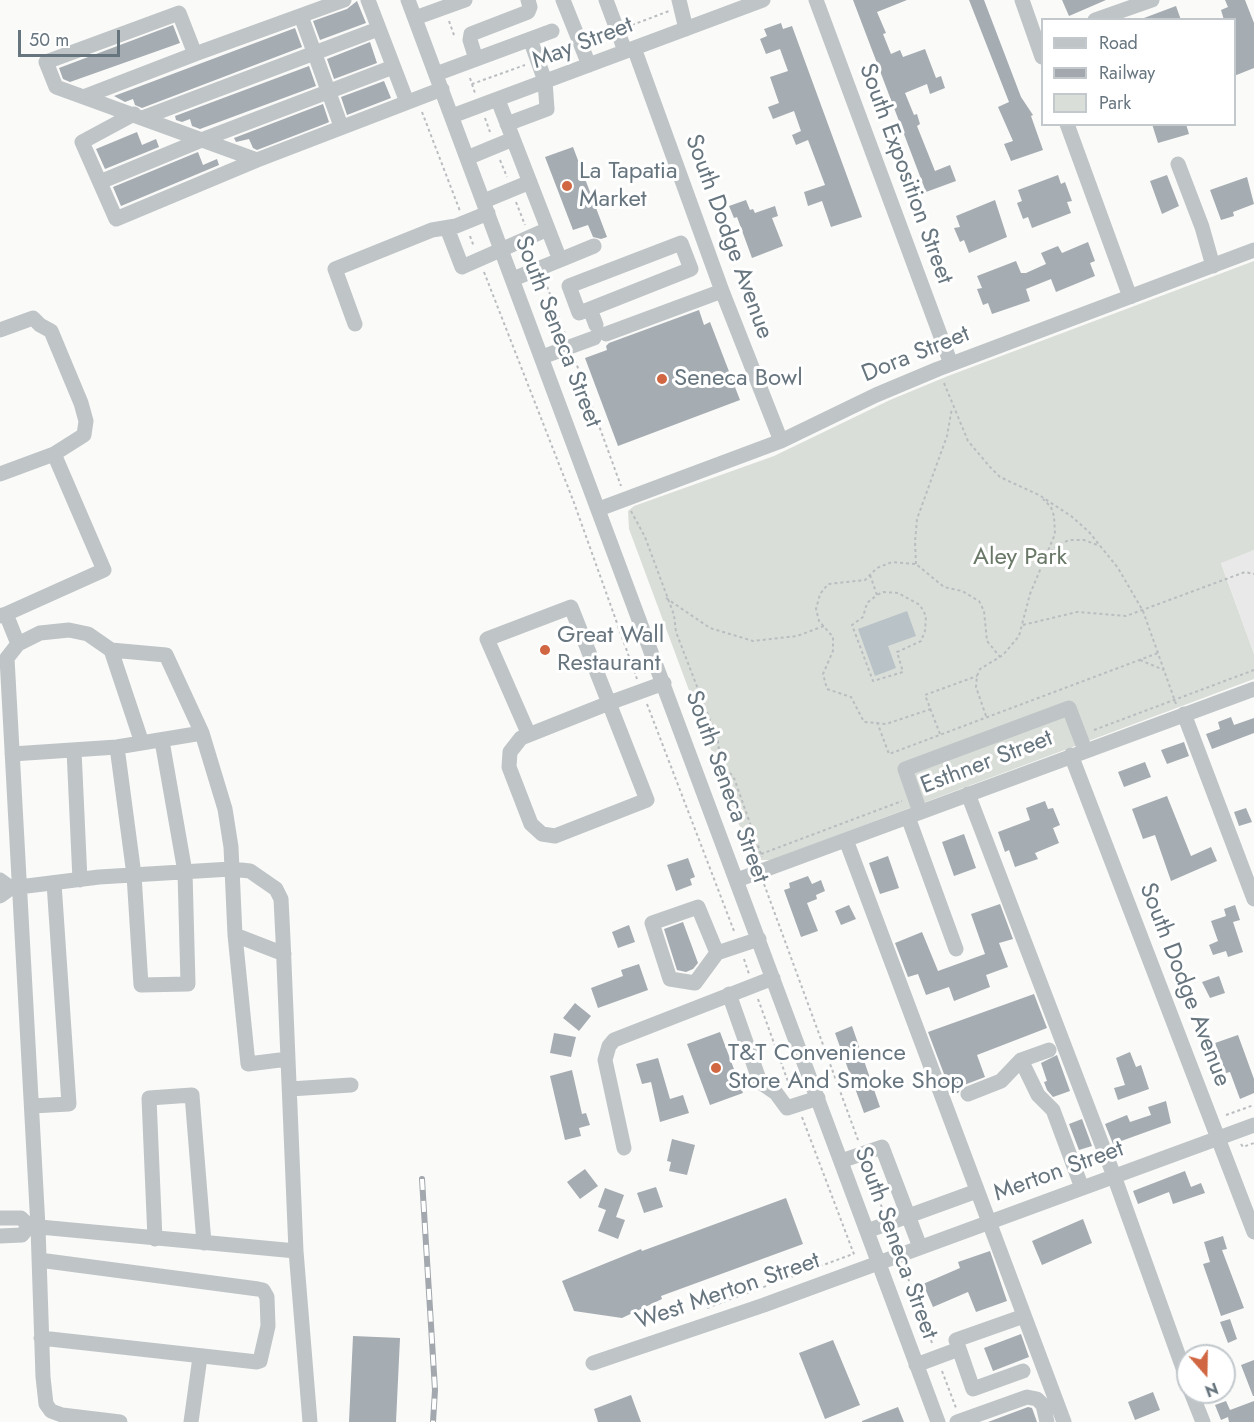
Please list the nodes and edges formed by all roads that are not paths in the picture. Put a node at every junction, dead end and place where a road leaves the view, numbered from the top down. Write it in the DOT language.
graph roads {
  1 [pos="344,0"];
  2 [pos="368,0"];
  3 [pos="408,0"];
  4 [pos="465,0"];
  5 [pos="528,0"];
  6 [pos="563,0"];
  7 [pos="606,0"];
  8 [pos="679,0"];
  9 [pos="763,0"];
  10 [pos="816,0"];
  11 [pos="1022,0"];
  12 [pos="1152,0"];
  13 [pos="301,16"];
  14 [pos="415,18"];
  15 [pos="1101,18"];
  16 [pos="378,29"];
  17 [pos="686,29"];
  18 [pos="552,31"];
  19 [pos="530,39"];
  20 [pos="1039,39"];
  21 [pos="630,50"];
  22 [pos="315,53"];
  23 [pos="195,54"];
  24 [pos="476,59"];
  25 [pos="589,65"];
  26 [pos="393,67"];
  27 [pos="436,74"];
  28 [pos="545,81"];
  29 [pos="442,89"];
  30 [pos="328,92"];
  31 [pos="86,96"];
  32 [pos="412,100"];
  33 [pos="498,100"];
  34 [pos="140,115"];
  35 [pos="452,116"];
  36 [pos="507,124"];
  37 [pos="341,126"];
  38 [pos="1068,126"];
  39 [pos="204,139"];
  40 [pos="513,139"];
  41 [pos="467,158"];
  42 [pos="257,160"];
  43 [pos="1178,164"];
  44 [pos="100,182"];
  45 [pos="530,182"];
  46 [pos="486,207"];
  47 [pos="447,228"];
  48 [pos="548,229"];
  49 [pos="594,246"];
  50 [pos="1254,250"];
  51 [pos="502,251"];
  52 [pos="560,260"];
  53 [pos="711,261"];
  54 [pos="1213,266"];
  55 [pos="692,269"];
  56 [pos="513,279"];
  57 [pos="722,291"];
  58 [pos="1130,297"];
  59 [pos="590,309"];
  60 [pos="355,324"];
  61 [pos="0,330"];
  62 [pos="598,332"];
  63 [pos="542,357"];
  64 [pos="945,366"];
  65 [pos="781,441"];
  66 [pos="54,454"];
  67 [pos="0,474"];
  68 [pos="599,509"];
  69 [pos="3,615"];
  70 [pos="18,644"];
  71 [pos="111,650"];
  72 [pos="664,683"];
  73 [pos="1254,689"];
  74 [pos="609,703"];
  75 [pos="1183,715"];
  76 [pos="202,733"];
  77 [pos="529,735"];
  78 [pos="162,741"];
  79 [pos="142,743"];
  80 [pos="117,747"];
  81 [pos="74,750"];
  82 [pos="1078,753"];
  83 [pos="12,754"];
  84 [pos="968,794"];
  85 [pos="914,815"];
  86 [pos="846,840"];
  87 [pos="231,868"];
  88 [pos="185,872"];
  89 [pos="134,875"];
  90 [pos="81,880"];
  91 [pos="737,880"];
  92 [pos="54,883"];
  93 [pos="8,888"];
  94 [pos="1254,899"];
  95 [pos="235,934"];
  96 [pos="759,939"];
  97 [pos="956,949"];
  98 [pos="717,953"];
  99 [pos="284,954"];
  100 [pos="774,978"];
  101 [pos="695,983"];
  102 [pos="729,994"];
  103 [pos="703,1005"];
  104 [pos="1048,1050"];
  105 [pos="288,1059"];
  106 [pos="1021,1060"];
  107 [pos="351,1085"];
  108 [pos="290,1089"];
  109 [pos="968,1094"];
  110 [pos="818,1098"];
  111 [pos="32,1106"];
  112 [pos="1254,1125"];
  113 [pos="1219,1138"];
  114 [pos="624,1148"];
  115 [pos="841,1161"];
  116 [pos="1114,1176"];
  117 [pos="1082,1188"];
  118 [pos="977,1191"];
  119 [pos="908,1216"];
  120 [pos="0,1218"];
  121 [pos="989,1222"];
  122 [pos="34,1227"];
  123 [pos="867,1231"];
  124 [pos="1254,1232"];
  125 [pos="0,1236"];
  126 [pos="155,1239"];
  127 [pos="204,1243"];
  128 [pos="920,1247"];
  129 [pos="296,1251"];
  130 [pos="39,1260"];
  131 [pos="879,1262"];
  132 [pos="1024,1316"];
  133 [pos="42,1338"];
  134 [pos="959,1349"];
  135 [pos="1176,1349"];
  136 [pos="200,1357"];
  137 [pos="593,1363"];
  138 [pos="916,1365"];
  139 [pos="1023,1371"];
  140 [pos="1196,1404"];
  141 [pos="976,1419"];
  142 [pos="1048,1420"];
  143 [pos="120,1422"];
  144 [pos="191,1422"];
  145 [pos="310,1422"];
  146 [pos="938,1422"];
  147 [pos="957,1422"];
  148 [pos="1064,1422"];
  149 [pos="1203,1422"];
  1 -- 13 [label="street"];
  2 -- 16 [label="street"];
  3 -- 14 [label="street, South Seneca Street"];
  4 -- 14 [label="street"];
  5 -- 24 [label="street"];
  6 -- 25 [label="street"];
  7 -- 21 [label="street, South Dodge Avenue"];
  8 -- 17 [label="street"];
  9 -- 17 [label="street, May Street"];
  10 -- 64 [label="street, South Exposition Street"];
  11 -- 20 [label="street"];
  12 -- 15 [label="street"];
  13 -- 22 [label="street"];
  13 -- 23 [label="street"];
  14 -- 27 [label="street, South Seneca Street"];
  16 -- 22 [label="street"];
  16 -- 26 [label="street"];
  17 -- 21 [label="street, May Street"];
  18 -- 19 [label="street"];
  19 -- 24 [label="street"];
  19 -- 28 [label="street"];
  21 -- 25 [label="street, May Street"];
  21 -- 53 [label="street, South Dodge Avenue"];
  22 -- 30 [label="street"];
  22 -- 34 [label="street"];
  23 -- 31 [label="street"];
  23 -- 31 [label="street"];
  24 -- 27 [label="street"];
  25 -- 28 [label="street, May Street"];
  26 -- 30 [label="street"];
  26 -- 32 [label="street"];
  27 -- 29 [label="street, South Seneca Street"];
  28 -- 33 [label="street, May Street"];
  28 -- 36 [label="street"];
  29 -- 32 [label="street"];
  29 -- 35 [label="street, South Seneca Street"];
  30 -- 37 [label="street"];
  30 -- 39 [label="street"];
  31 -- 34 [label="street"];
  32 -- 37 [label="street"];
  33 -- 35 [label="street, May Street"];
  33 -- 36 [label="street"];
  34 -- 39 [label="street"];
  34 -- 44 [label="street"];
  35 -- 41 [label="street, South Seneca Street"];
  36 -- 40 [label="street"];
  37 -- 42 [label="street"];
  38 -- 58 [label="street"];
  39 -- 42 [label="street"];
  39 -- 44 [label="street"];
  40 -- 41 [label="street"];
  40 -- 45 [label="street"];
  41 -- 46 [label="street, South Seneca Street"];
  42 -- 44 [label="street"];
  43 -- 54 [label="street"];
  45 -- 46 [label="street"];
  45 -- 48 [label="street"];
  46 -- 47 [label="street"];
  46 -- 51 [label="street, South Seneca Street"];
  47 -- 51 [label="street"];
  47 -- 60 [label="street"];
  48 -- 51 [label="street"];
  48 -- 52 [label="street"];
  49 -- 52 [label="street"];
  50 -- 54 [label="street, Dora Street"];
  51 -- 56 [label="street, South Seneca Street"];
  52 -- 56 [label="street"];
  53 -- 55 [label="street"];
  53 -- 57 [label="street, South Dodge Avenue"];
  54 -- 58 [label="street, Dora Street"];
  55 -- 59 [label="street"];
  55 -- 59 [label="street"];
  56 -- 63 [label="street, South Seneca Street"];
  57 -- 62 [label="street"];
  57 -- 65 [label="street, South Dodge Avenue"];
  58 -- 64 [label="street, Dora Street"];
  59 -- 62 [label="street"];
  61 -- 66 [label="street"];
  62 -- 63 [label="street"];
  63 -- 68 [label="street, South Seneca Street"];
  64 -- 65 [label="street, Dora Street"];
  65 -- 68 [label="street, Dora Street"];
  66 -- 67 [label="street"];
  66 -- 69 [label="street"];
  68 -- 72 [label="street, South Seneca Street"];
  69 -- 70 [label="street"];
  70 -- 71 [label="street"];
  70 -- 83 [label="street"];
  71 -- 76 [label="street"];
  71 -- 79 [label="street"];
  72 -- 74 [label="street"];
  72 -- 91 [label="street, South Seneca Street"];
  73 -- 75 [label="street, Esthner Street"];
  74 -- 77 [label="street"];
  74 -- 77 [label="street"];
  74 -- 77 [label="street"];
  75 -- 82 [label="street, Esthner Street"];
  75 -- 94 [label="street"];
  76 -- 78 [label="street"];
  76 -- 87 [label="street"];
  78 -- 79 [label="street"];
  78 -- 88 [label="street"];
  79 -- 80 [label="street"];
  80 -- 81 [label="street"];
  80 -- 89 [label="street"];
  81 -- 83 [label="street"];
  81 -- 90 [label="street"];
  82 -- 84 [label="street, Esthner Street"];
  82 -- 85 [label="street, South Dodge Avenue"];
  82 -- 113 [label="street, South Dodge Avenue"];
  83 -- 93 [label="street"];
  84 -- 85 [label="street, Esthner Street"];
  84 -- 116 [label="street"];
  85 -- 86 [label="street, Esthner Street"];
  85 -- 97 [label="street"];
  86 -- 91 [label="street, Esthner Street"];
  86 -- 118 [label="street"];
  87 -- 88 [label="street"];
  87 -- 95 [label="street"];
  87 -- 99 [label="street"];
  88 -- 89 [label="street"];
  88 -- 89 [label="street"];
  89 -- 90 [label="street"];
  90 -- 92 [label="street"];
  91 -- 96 [label="street, South Seneca Street"];
  92 -- 93 [label="street"];
  92 -- 111 [label="street"];
  93 -- 111 [label="street"];
  95 -- 99 [label="street"];
  95 -- 105 [label="street"];
  96 -- 98 [label="street"];
  96 -- 100 [label="street, South Seneca Street"];
  98 -- 101 [label="street"];
  98 -- 101 [label="street"];
  99 -- 105 [label="street"];
  100 -- 102 [label="street"];
  100 -- 110 [label="street, South Seneca Street"];
  101 -- 103 [label="street"];
  102 -- 103 [label="street"];
  102 -- 110 [label="street"];
  103 -- 114 [label="street"];
  104 -- 106 [label="street"];
  105 -- 108 [label="street"];
  106 -- 109 [label="street"];
  106 -- 117 [label="street"];
  107 -- 108 [label="street"];
  108 -- 129 [label="street"];
  110 -- 115 [label="street, South Seneca Street"];
  111 -- 122 [label="street"];
  112 -- 113 [label="street, Merton Street"];
  113 -- 116 [label="street, Merton Street"];
  113 -- 124 [label="street, South Dodge Avenue"];
  115 -- 119 [label="street"];
  115 -- 123 [label="street, South Seneca Street"];
  116 -- 117 [label="street, Merton Street"];
  116 -- 135 [label="street"];
  117 -- 121 [label="street, Merton Street"];
  118 -- 119 [label="street"];
  118 -- 121 [label="street"];
  119 -- 123 [label="street"];
  119 -- 128 [label="street"];
  120 -- 122 [label="street"];
  121 -- 128 [label="street, Merton Street"];
  121 -- 132 [label="street"];
  122 -- 125 [label="street"];
  122 -- 126 [label="street"];
  122 -- 130 [label="street"];
  123 -- 131 [label="street, South Seneca Street"];
  126 -- 127 [label="street"];
  126 -- 127 [label="street"];
  127 -- 129 [label="street"];
  128 -- 131 [label="street, Merton Street"];
  129 -- 145 [label="street"];
  130 -- 133 [label="street"];
  130 -- 136 [label="street"];
  131 -- 137 [label="street, West Merton Street"];
  131 -- 138 [label="street, South Seneca Street"];
  132 -- 134 [label="street"];
  132 -- 148 [label="street"];
  133 -- 136 [label="street"];
  133 -- 143 [label="street"];
  134 -- 138 [label="street"];
  134 -- 139 [label="street"];
  136 -- 144 [label="street"];
  138 -- 146 [label="street, South Seneca Street"];
  140 -- 149 [label="street"];
  141 -- 142 [label="street"];
  141 -- 147 [label="street"];
}
